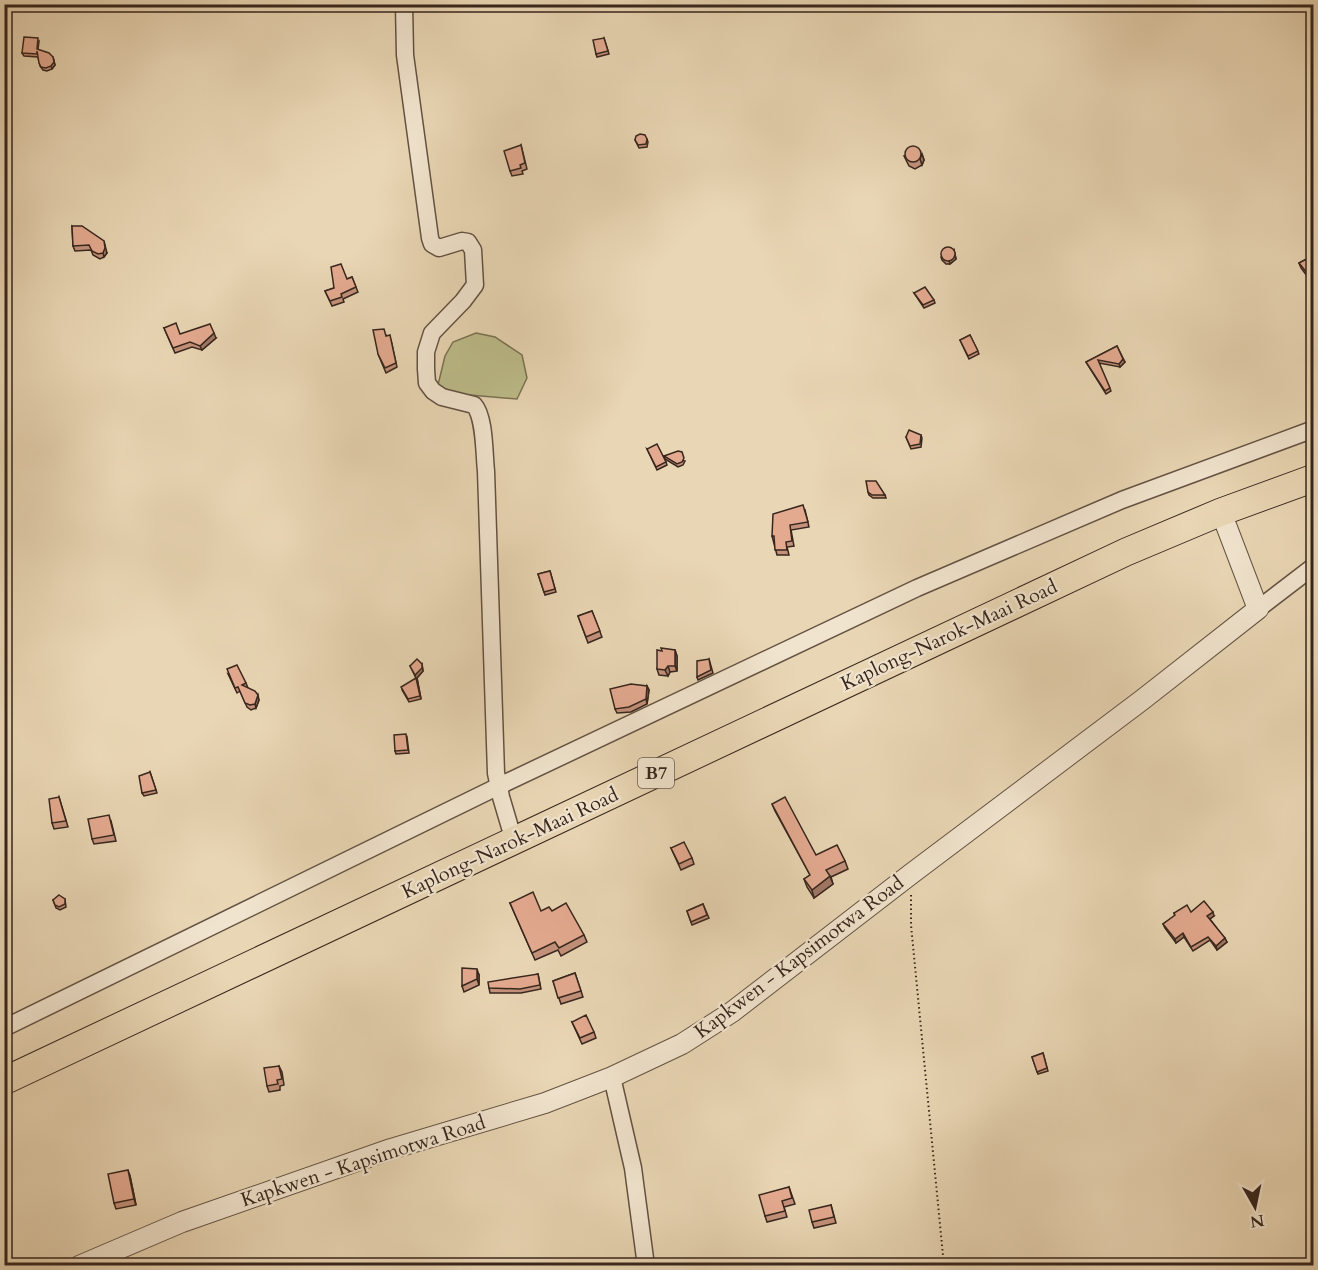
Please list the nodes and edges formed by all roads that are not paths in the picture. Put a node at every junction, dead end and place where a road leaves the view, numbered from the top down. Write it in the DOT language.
graph roads {
  1 [pos="404,4"];
  2 [pos="1314,429"];
  3 [pos="1314,478"];
  4 [pos="1221,512"];
  5 [pos="1314,566"];
  6 [pos="1258,609"];
  7 [pos="498,786"];
  8 [pos="514,841"];
  9 [pos="4,1028"];
  10 [pos="612,1077"];
  11 [pos="4,1081"];
  12 [pos="79,1266"];
  13 [pos="646,1266"];
  1 -- 7 [label="street"];
  2 -- 7 [label="street"];
  3 -- 4 [label="highway, Kaplong-Narok-Maai Road / B7"];
  4 -- 6 [label="street"];
  4 -- 8 [label="highway, Kaplong-Narok-Maai Road / B7"];
  5 -- 6 [label="street"];
  6 -- 10 [label="street, Kapkwen - Kapsimotwa Road"];
  7 -- 8 [label="street"];
  7 -- 9 [label="street"];
  8 -- 11 [label="highway, Kaplong-Narok-Maai Road / B7"];
  10 -- 12 [label="street, Kapkwen - Kapsimotwa Road"];
  10 -- 13 [label="street"];
}
